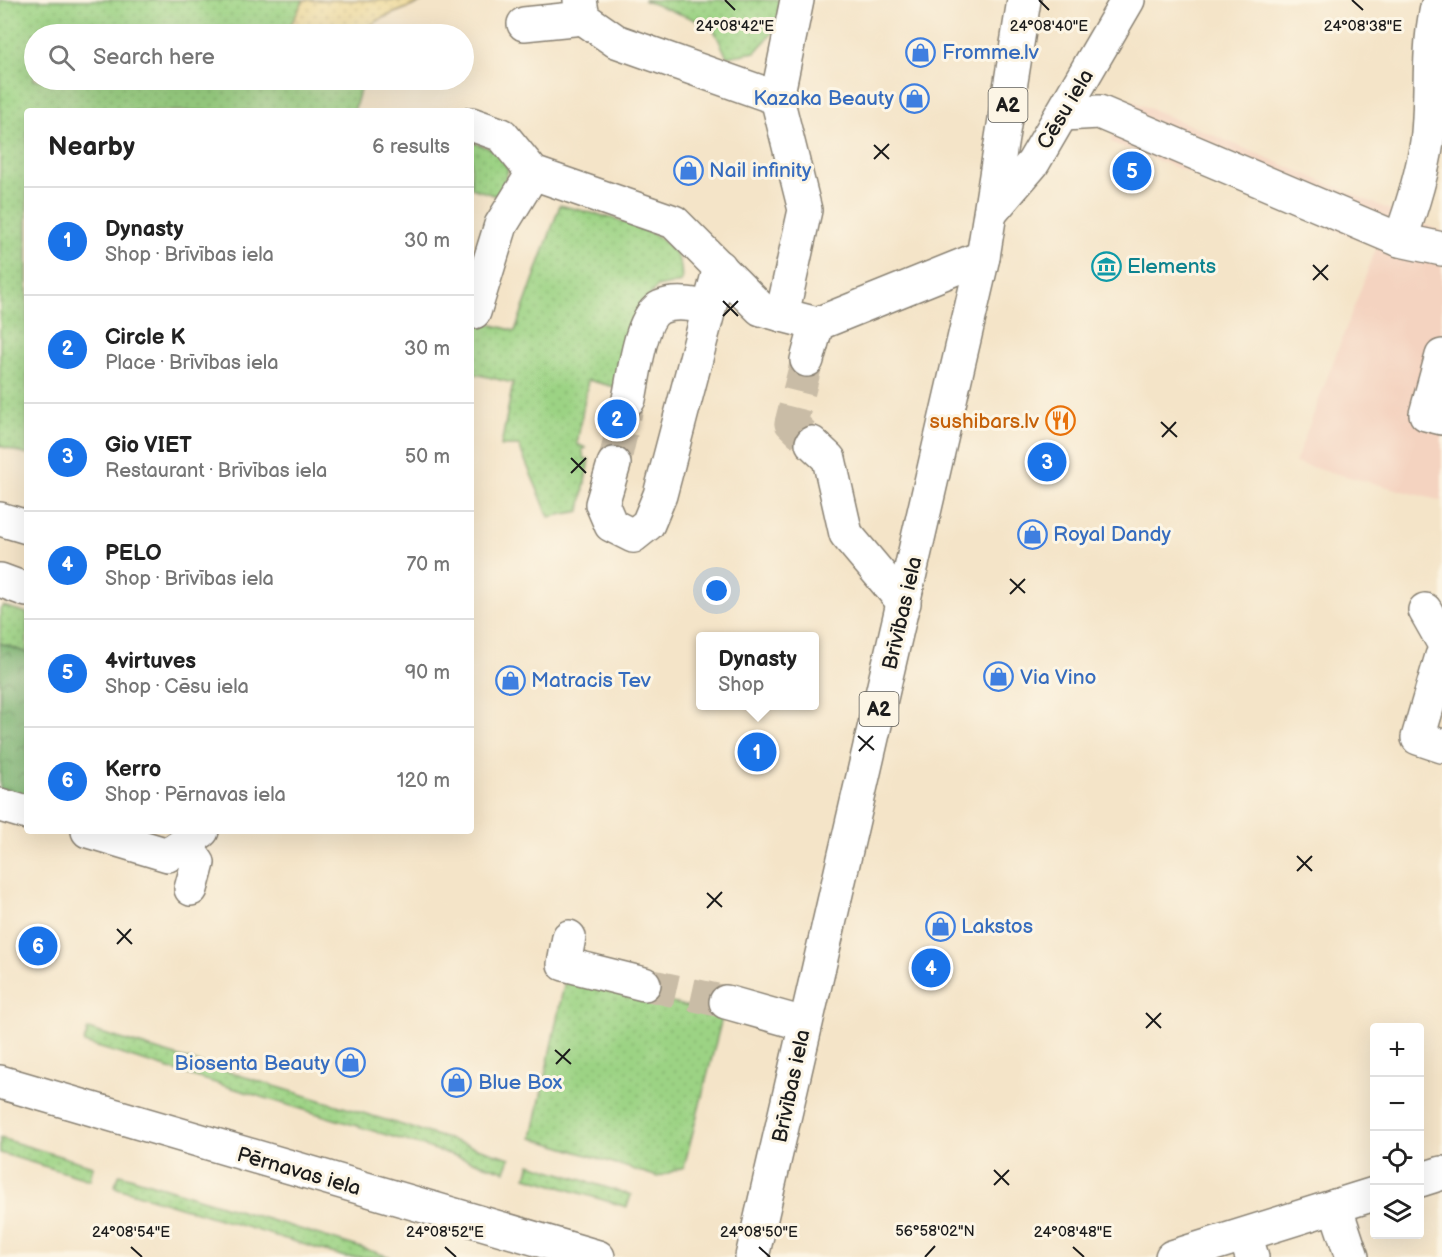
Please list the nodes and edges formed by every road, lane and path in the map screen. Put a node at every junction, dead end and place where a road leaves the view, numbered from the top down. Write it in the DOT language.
graph roads {
  1 [pos="797,0"];
  2 [pos="1024,0"];
  3 [pos="1128,0"];
  4 [pos="1439,0"];
  5 [pos="581,9"];
  6 [pos="524,24"];
  7 [pos="777,98"];
  8 [pos="1064,114"];
  9 [pos="474,125"];
  10 [pos="533,173"];
  11 [pos="992,211"];
  12 [pos="1400,240"];
  13 [pos="1442,249"];
  14 [pos="983,257"];
  15 [pos="720,267"];
  16 [pos="708,307"];
  17 [pos="474,312"];
  18 [pos="782,315"];
  19 [pos="817,324"];
  20 [pos="1442,356"];
  21 [pos="807,360"];
  22 [pos="628,399"];
  23 [pos="1442,418"];
  24 [pos="812,443"];
  25 [pos="614,464"];
  26 [pos="0,519"];
  27 [pos="24,526"];
  28 [pos="0,580"];
  29 [pos="24,589"];
  30 [pos="904,603"];
  31 [pos="1425,610"];
  32 [pos="1442,640"];
  33 [pos="1442,656"];
  34 [pos="1442,746"];
  35 [pos="0,805"];
  36 [pos="24,812"];
  37 [pos="98,834"];
  38 [pos="194,838"];
  39 [pos="191,890"];
  40 [pos="569,937"];
  41 [pos="644,984"];
  42 [pos="726,1002"];
  43 [pos="804,1024"];
  44 [pos="0,1083"];
  45 [pos="1442,1173"];
  46 [pos="1424,1178"];
  47 [pos="1370,1195"];
  48 [pos="1335,1206"];
  49 [pos="1248,1246"];
  50 [pos="598,1257"];
  51 [pos="752,1257"];
  52 [pos="1172,1257"];
  53 [pos="1352,1257"];
  1 -- 7 [label="main road"];
  2 -- 11 [label="main road, Brīvības iela / A2"];
  3 -- 8 [label="main road, Cēsu iela"];
  4 -- 12 [label="main road"];
  5 -- 6 [label="main road"];
  5 -- 7 [label="main road"];
  7 -- 18 [label="main road"];
  8 -- 11 [label="main road, Cēsu iela"];
  8 -- 12 [label="main road"];
  9 -- 10 [label="main road"];
  10 -- 15 [label="main road"];
  10 -- 17 [label="main road"];
  11 -- 14 [label="main road, Brīvības iela / A2"];
  12 -- 13 [label="main road"];
  14 -- 19 [label="main road"];
  14 -- 30 [label="main road, Brīvības iela / A2"];
  15 -- 16 [label="main road"];
  15 -- 18 [label="main road"];
  16 -- 22 [label="main road"];
  16 -- 25 [label="main road"];
  18 -- 19 [label="main road"];
  19 -- 21 [label="main road"];
  20 -- 23 [label="main road"];
  24 -- 30 [label="main road"];
  26 -- 27 [label="main road"];
  28 -- 29 [label="main road"];
  30 -- 43 [label="main road, Brīvības iela / A2"];
  31 -- 32 [label="main road"];
  33 -- 34 [label="main road"];
  35 -- 36 [label="main road"];
  37 -- 38 [label="main road"];
  38 -- 39 [label="main road"];
  40 -- 41 [label="main road"];
  42 -- 43 [label="main road"];
  43 -- 51 [label="main road, Brīvības iela / A2"];
  44 -- 50 [label="main road, Pērnavas iela"];
  45 -- 46 [label="main road"];
  47 -- 48 [label="main road"];
  48 -- 49 [label="main road"];
  48 -- 53 [label="main road"];
  49 -- 52 [label="main road"];
}
